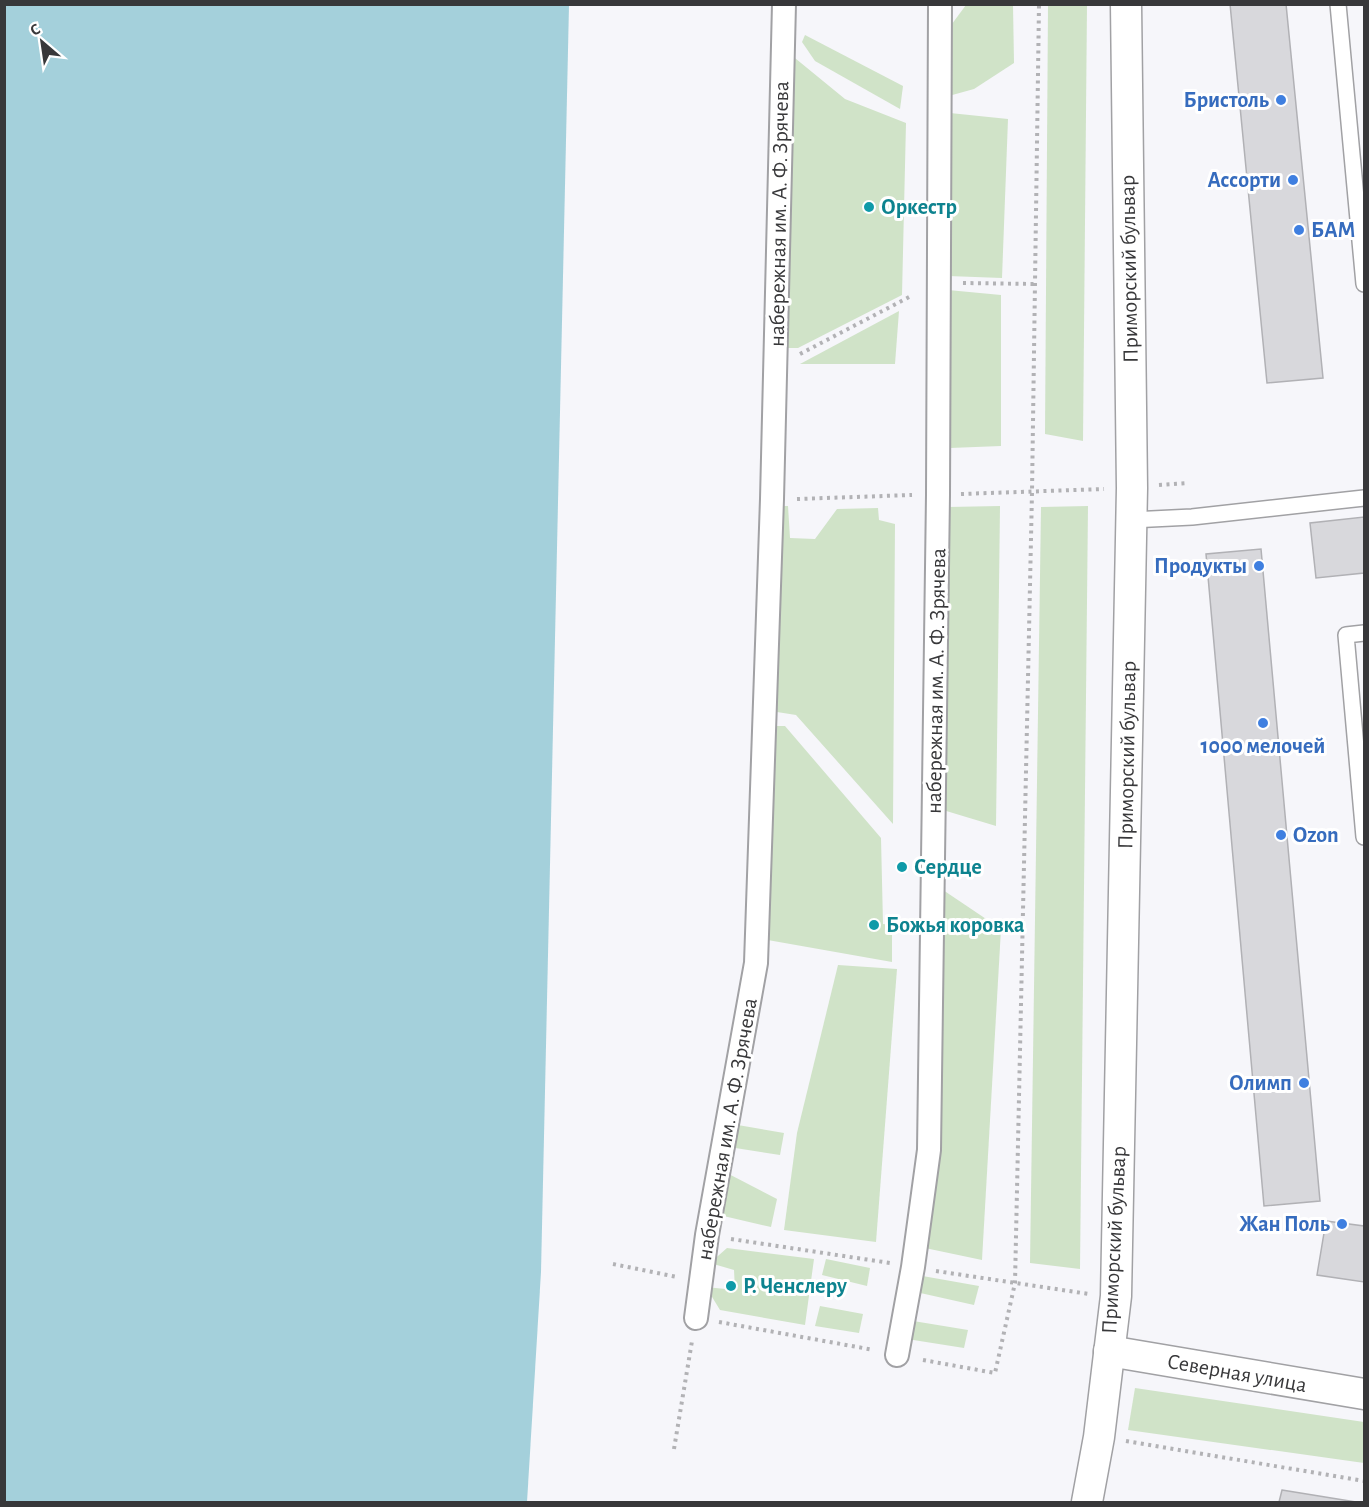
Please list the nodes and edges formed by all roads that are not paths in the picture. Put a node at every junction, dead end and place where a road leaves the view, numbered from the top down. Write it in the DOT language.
graph roads {
  1 [pos="784,4"];
  2 [pos="940,4"];
  3 [pos="1126,4"];
  4 [pos="1338,4"];
  5 [pos="1365,284"];
  6 [pos="1365,498"];
  7 [pos="1131,520"];
  8 [pos="1365,633"];
  9 [pos="1365,837"];
  10 [pos="696,1318"];
  11 [pos="1109,1351"];
  12 [pos="897,1355"];
  13 [pos="1365,1394"];
  14 [pos="1087,1503"];
  1 -- 10 [label="street, набережная им. А. Ф. Зрячева"];
  2 -- 12 [label="street, набережная им. А. Ф. Зрячева"];
  3 -- 7 [label="street, Приморский бульвар"];
  4 -- 5 [label="lane"];
  6 -- 7 [label="lane"];
  7 -- 11 [label="street, Приморский бульвар"];
  8 -- 9 [label="lane"];
  11 -- 13 [label="street, Северная улица"];
  11 -- 14 [label="street, Приморский бульвар"];
}
